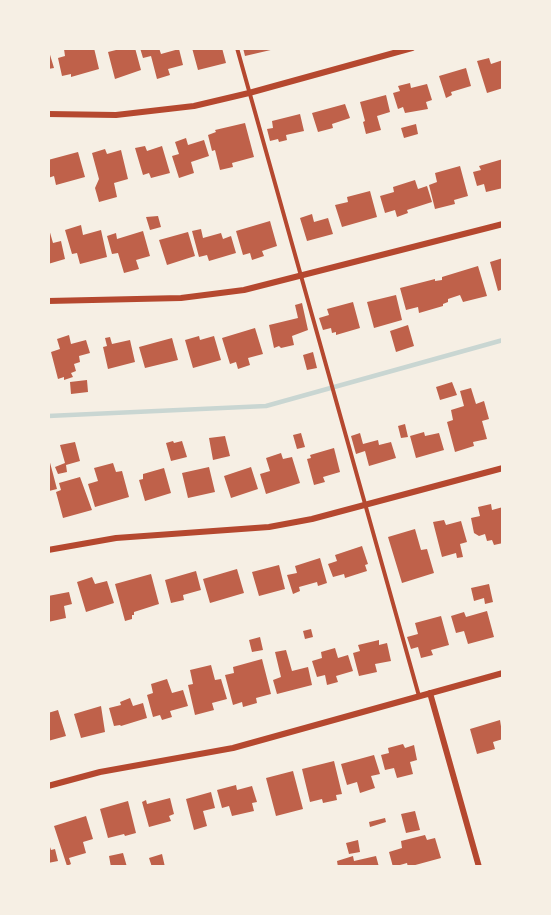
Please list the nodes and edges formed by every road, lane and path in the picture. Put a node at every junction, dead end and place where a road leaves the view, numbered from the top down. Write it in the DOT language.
graph roads {
  1 [pos="237,48"];
  2 [pos="412,48"];
  3 [pos="249,93"];
  4 [pos="48,114"];
  5 [pos="503,224"];
  6 [pos="300,277"];
  7 [pos="48,301"];
  8 [pos="503,468"];
  9 [pos="364,505"];
  10 [pos="48,550"];
  11 [pos="503,673"];
  12 [pos="430,693"];
  13 [pos="419,696"];
  14 [pos="48,786"];
  15 [pos="479,867"];
  1 -- 3 [label="lane"];
  2 -- 3 [label="street"];
  3 -- 4 [label="street"];
  3 -- 6 [label="lane"];
  5 -- 6 [label="street"];
  6 -- 7 [label="street"];
  6 -- 9 [label="lane"];
  8 -- 9 [label="street"];
  9 -- 10 [label="street"];
  9 -- 13 [label="lane"];
  11 -- 12 [label="street"];
  12 -- 13 [label="street"];
  12 -- 15 [label="street"];
  13 -- 14 [label="street"];
}
